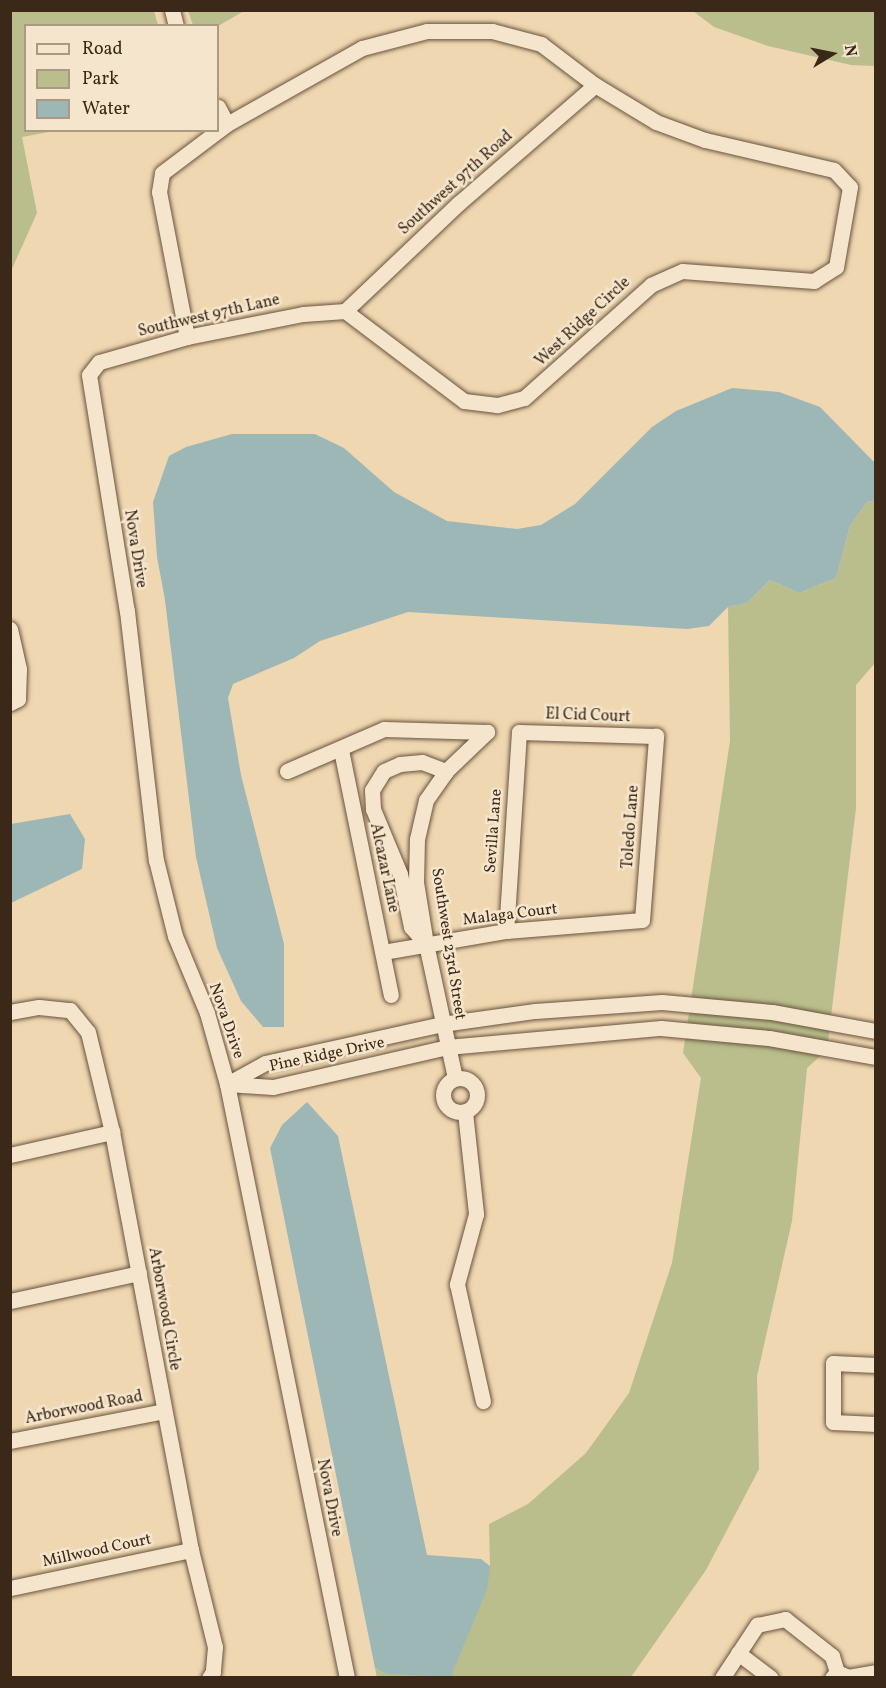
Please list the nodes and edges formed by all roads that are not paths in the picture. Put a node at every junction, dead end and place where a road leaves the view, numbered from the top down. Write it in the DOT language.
graph roads {
  1 [pos="595,85"];
  2 [pos="219,109"];
  3 [pos="227,124"];
  4 [pos="219,130"];
  5 [pos="216,132"];
  6 [pos="345,312"];
  7 [pos="187,337"];
  8 [pos="89,375"];
  9 [pos="10,629"];
  10 [pos="14,701"];
  11 [pos="519,732"];
  12 [pos="656,736"];
  13 [pos="341,750"];
  14 [pos="287,771"];
  15 [pos="446,771"];
  16 [pos="642,920"];
  17 [pos="506,931"];
  18 [pos="426,944"];
  19 [pos="382,952"];
  20 [pos="391,995"];
  21 [pos="10,1012"];
  22 [pos="442,1023"];
  23 [pos="876,1031"];
  24 [pos="447,1047"];
  25 [pos="876,1057"];
  26 [pos="455,1078"];
  27 [pos="227,1084"];
  28 [pos="465,1112"];
  29 [pos="112,1132"];
  30 [pos="10,1155"];
  31 [pos="139,1273"];
  32 [pos="10,1301"];
  33 [pos="876,1365"];
  34 [pos="483,1401"];
  35 [pos="164,1411"];
  36 [pos="876,1424"];
  37 [pos="10,1441"];
  38 [pos="190,1550"];
  39 [pos="10,1588"];
  40 [pos="738,1653"];
  41 [pos="876,1672"];
  42 [pos="834,1675"];
  43 [pos="209,1677"];
  44 [pos="347,1677"];
  45 [pos="722,1677"];
  46 [pos="771,1677"];
  1 -- 3 [label="street"];
  1 -- 6 [label="street, Southwest 97th Road"];
  1 -- 6 [label="street, West Ridge Circle"];
  2 -- 3 [label="street"];
  3 -- 4 [label="street"];
  5 -- 7 [label="street"];
  6 -- 7 [label="street, Southwest 97th Lane"];
  7 -- 8 [label="street, Southwest 97th Lane"];
  8 -- 27 [label="street, Nova Drive"];
  9 -- 10 [label="street"];
  11 -- 12 [label="street, El Cid Court"];
  11 -- 17 [label="street, Sevilla Lane"];
  12 -- 16 [label="street, Toledo Lane"];
  13 -- 14 [label="street"];
  13 -- 15 [label="street, Southwest 23rd Street"];
  13 -- 19 [label="street, Alcazar Lane"];
  15 -- 18 [label="street, Southwest 23rd Street"];
  15 -- 18 [label="street"];
  16 -- 17 [label="street, Malaga Court"];
  17 -- 18 [label="street, Malaga Court"];
  18 -- 19 [label="street, Malaga Court"];
  18 -- 22 [label="street, Southwest 23rd Street"];
  19 -- 20 [label="street, Alcazar Lane"];
  21 -- 29 [label="street, Arborwood Circle"];
  22 -- 23 [label="street, Pine Ridge Drive"];
  22 -- 24 [label="street, Southwest 23rd Street"];
  22 -- 27 [label="street, Pine Ridge Drive"];
  24 -- 25 [label="street, Pine Ridge Drive"];
  24 -- 26 [label="street, Southwest 23rd Street"];
  24 -- 27 [label="street, Pine Ridge Drive"];
  26 -- 28 [label="street"];
  26 -- 28 [label="street"];
  27 -- 44 [label="street, Nova Drive"];
  28 -- 34 [label="street"];
  29 -- 30 [label="street"];
  29 -- 31 [label="street, Arborwood Circle"];
  31 -- 32 [label="street"];
  31 -- 35 [label="street, Arborwood Circle"];
  33 -- 36 [label="street"];
  35 -- 37 [label="street, Arborwood Road"];
  35 -- 38 [label="street, Arborwood Circle"];
  38 -- 39 [label="street, Millwood Court"];
  38 -- 43 [label="street, Arborwood Circle"];
  40 -- 42 [label="street"];
  40 -- 45 [label="street"];
  40 -- 46 [label="street"];
  41 -- 42 [label="street"];
}
